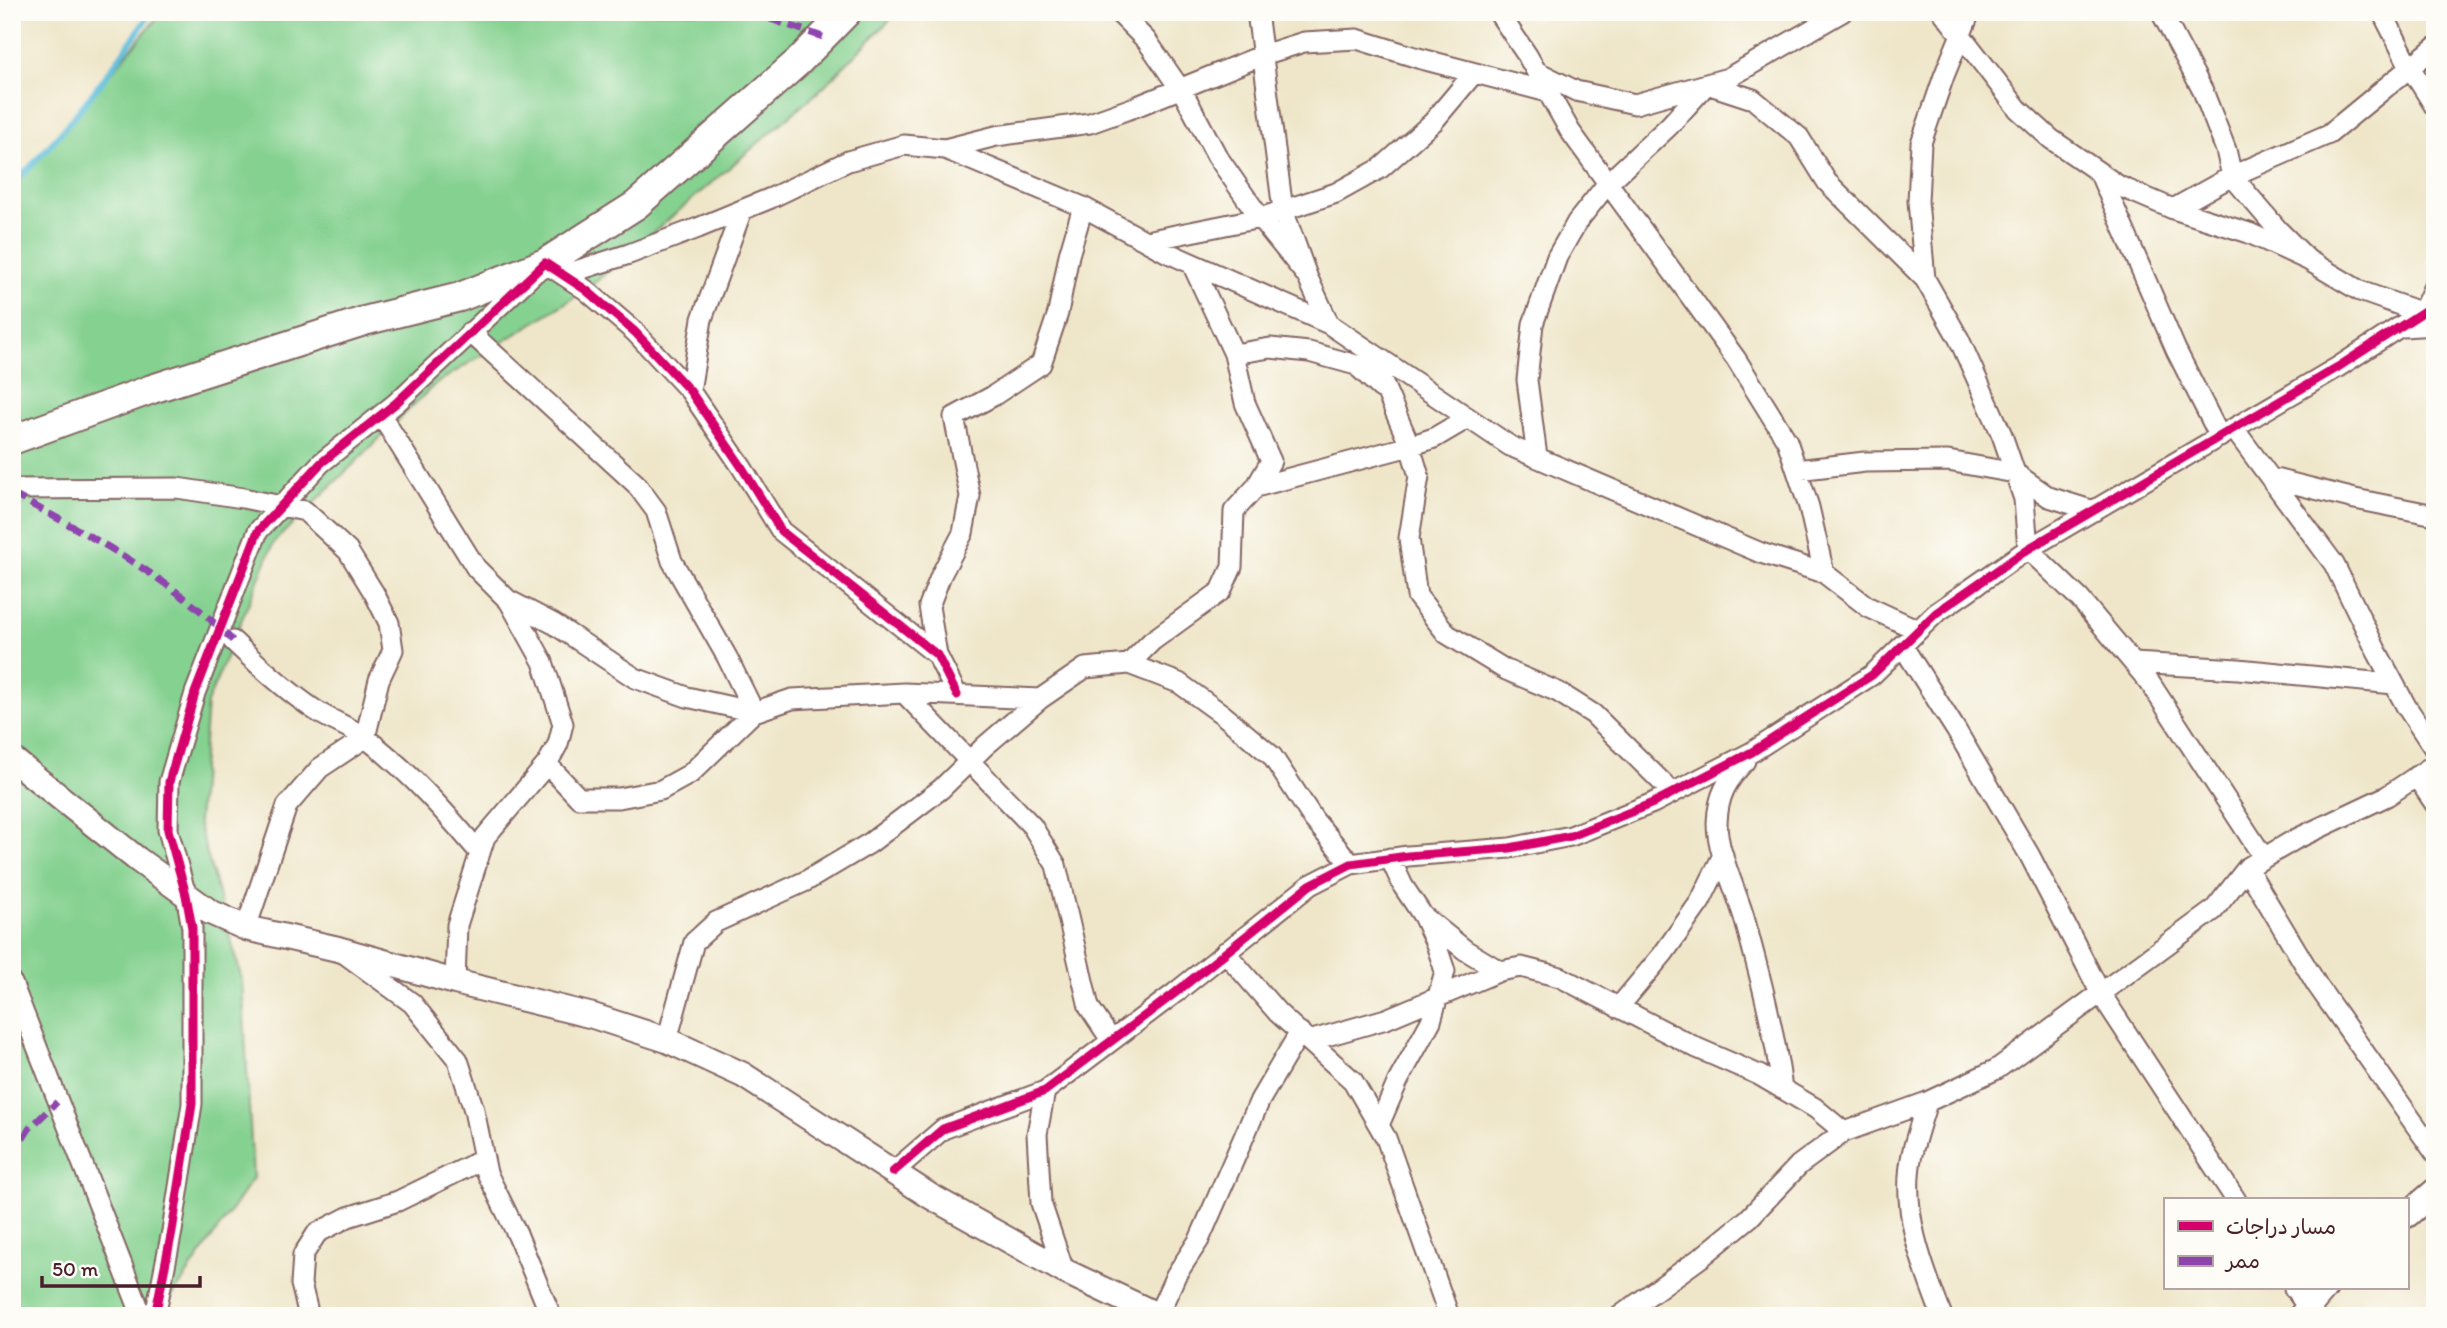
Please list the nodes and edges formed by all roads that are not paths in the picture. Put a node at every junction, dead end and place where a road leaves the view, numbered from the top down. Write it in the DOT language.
graph roads {
  1 [pos="847,12"];
  2 [pos="1118,12"];
  3 [pos="1257,12"];
  4 [pos="1498,12"];
  5 [pos="1842,12"];
  6 [pos="1943,12"];
  7 [pos="1970,12"];
  8 [pos="2161,12"];
  9 [pos="2382,12"];
  10 [pos="1960,36"];
  11 [pos="2435,47"];
  12 [pos="1263,55"];
  13 [pos="2410,67"];
  14 [pos="1536,71"];
  15 [pos="1474,73"];
  16 [pos="1707,84"];
  17 [pos="1180,88"];
  18 [pos="1548,92"];
  19 [pos="2435,107"];
  20 [pos="946,149"];
  21 [pos="2100,173"];
  22 [pos="2232,176"];
  23 [pos="1608,183"];
  24 [pos="1083,206"];
  25 [pos="1283,209"];
  26 [pos="2173,209"];
  27 [pos="742,210"];
  28 [pos="1260,218"];
  29 [pos="1146,241"];
  30 [pos="2308,260"];
  31 [pos="1192,264"];
  32 [pos="554,269"];
  33 [pos="1307,276"];
  34 [pos="1925,279"];
  35 [pos="2435,284"];
  36 [pos="2431,314"];
  37 [pos="1329,324"];
  38 [pos="470,332"];
  39 [pos="1369,351"];
  40 [pos="1234,354"];
  41 [pos="690,391"];
  42 [pos="1390,396"];
  43 [pos="381,415"];
  44 [pos="1468,418"];
  45 [pos="2227,433"];
  46 [pos="12,440"];
  47 [pos="1410,446"];
  48 [pos="1537,457"];
  49 [pos="1797,470"];
  50 [pos="2015,473"];
  51 [pos="2271,478"];
  52 [pos="1256,487"];
  53 [pos="12,489"];
  54 [pos="282,506"];
  55 [pos="2094,511"];
  56 [pos="2435,515"];
  57 [pos="2028,549"];
  58 [pos="1824,573"];
  59 [pos="509,601"];
  60 [pos="1918,630"];
  61 [pos="233,641"];
  62 [pos="1902,645"];
  63 [pos="936,655"];
  64 [pos="2134,663"];
  65 [pos="1129,664"];
  66 [pos="2394,684"];
  67 [pos="904,693"];
  68 [pos="957,695"];
  69 [pos="1040,699"];
  70 [pos="754,712"];
  71 [pos="365,738"];
  72 [pos="2435,750"];
  73 [pos="1752,752"];
  74 [pos="12,759"];
  75 [pos="970,761"];
  76 [pos="547,764"];
  77 [pos="2435,764"];
  78 [pos="2416,776"];
  79 [pos="1673,793"];
  80 [pos="2435,804"];
  81 [pos="480,853"];
  82 [pos="1723,855"];
  83 [pos="1390,858"];
  84 [pos="2264,858"];
  85 [pos="1351,864"];
  86 [pos="2247,867"];
  87 [pos="186,895"];
  88 [pos="1423,916"];
  89 [pos="246,928"];
  90 [pos="338,949"];
  91 [pos="1225,952"];
  92 [pos="1500,971"];
  93 [pos="455,982"];
  94 [pos="12,983"];
  95 [pos="2101,994"];
  96 [pos="1437,997"];
  97 [pos="1618,1008"];
  98 [pos="1304,1037"];
  99 [pos="667,1040"];
  100 [pos="1111,1040"];
  101 [pos="1782,1089"];
  102 [pos="1045,1091"];
  103 [pos="1927,1102"];
  104 [pos="1379,1125"];
  105 [pos="1844,1132"];
  106 [pos="2435,1153"];
  107 [pos="484,1159"];
  108 [pos="893,1172"];
  109 [pos="2435,1191"];
  110 [pos="2235,1198"];
  111 [pos="2408,1214"];
  112 [pos="1064,1271"];
  113 [pos="2295,1290"];
  114 [pos="2324,1290"];
  115 [pos="2307,1313"];
  116 [pos="1158,1315"];
  117 [pos="142,1316"];
  118 [pos="155,1316"];
  119 [pos="309,1316"];
  120 [pos="551,1316"];
  121 [pos="1449,1316"];
  122 [pos="1620,1316"];
  123 [pos="1942,1316"];
  1 -- 32 [label="main road"];
  2 -- 17 [label="street"];
  3 -- 12 [label="street"];
  4 -- 14 [label="street"];
  5 -- 16 [label="street"];
  6 -- 10 [label="street"];
  7 -- 10 [label="street"];
  8 -- 22 [label="street"];
  9 -- 13 [label="street"];
  10 -- 21 [label="street"];
  10 -- 34 [label="street"];
  11 -- 13 [label="street"];
  12 -- 15 [label="street"];
  12 -- 17 [label="street"];
  12 -- 25 [label="street"];
  13 -- 19 [label="street"];
  13 -- 22 [label="street"];
  14 -- 16 [label="street"];
  14 -- 18 [label="street"];
  15 -- 18 [label="street"];
  15 -- 25 [label="street"];
  16 -- 23 [label="street"];
  16 -- 34 [label="street"];
  17 -- 20 [label="street"];
  17 -- 28 [label="street"];
  18 -- 23 [label="street"];
  20 -- 24 [label="street"];
  20 -- 27 [label="street"];
  21 -- 26 [label="street"];
  21 -- 45 [label="street"];
  22 -- 26 [label="street"];
  22 -- 30 [label="street"];
  23 -- 48 [label="street"];
  23 -- 49 [label="street"];
  24 -- 29 [label="street"];
  24 -- 63 [label="street"];
  25 -- 28 [label="street"];
  25 -- 33 [label="street"];
  26 -- 30 [label="street"];
  27 -- 32 [label="street"];
  27 -- 41 [label="street"];
  28 -- 29 [label="street"];
  28 -- 33 [label="street"];
  29 -- 31 [label="street"];
  30 -- 36 [label="street"];
  31 -- 37 [label="street"];
  31 -- 40 [label="street"];
  32 -- 38 [label="street"];
  32 -- 41 [label="street"];
  32 -- 46 [label="main road"];
  33 -- 37 [label="street"];
  34 -- 50 [label="street"];
  35 -- 36 [label="street"];
  36 -- 45 [label="street"];
  37 -- 39 [label="street"];
  38 -- 43 [label="street"];
  38 -- 70 [label="street"];
  39 -- 42 [label="street"];
  39 -- 44 [label="street"];
  40 -- 42 [label="street"];
  40 -- 52 [label="street"];
  41 -- 63 [label="street"];
  42 -- 47 [label="street"];
  43 -- 54 [label="street"];
  43 -- 59 [label="street"];
  44 -- 47 [label="street"];
  44 -- 48 [label="street"];
  45 -- 51 [label="street"];
  45 -- 55 [label="street"];
  47 -- 52 [label="street"];
  47 -- 79 [label="street"];
  48 -- 58 [label="street"];
  49 -- 50 [label="street"];
  49 -- 58 [label="street"];
  50 -- 55 [label="street"];
  50 -- 57 [label="street"];
  51 -- 56 [label="street"];
  51 -- 66 [label="street"];
  52 -- 65 [label="street"];
  53 -- 54 [label="street"];
  54 -- 71 [label="street"];
  54 -- 87 [label="street"];
  55 -- 57 [label="street"];
  57 -- 60 [label="street"];
  57 -- 64 [label="street"];
  58 -- 60 [label="street"];
  59 -- 70 [label="street"];
  59 -- 76 [label="street"];
  60 -- 62 [label="street"];
  61 -- 71 [label="street"];
  62 -- 73 [label="street"];
  62 -- 95 [label="street"];
  63 -- 68 [label="street"];
  64 -- 66 [label="street"];
  64 -- 84 [label="street"];
  65 -- 69 [label="street"];
  65 -- 85 [label="street"];
  66 -- 72 [label="street"];
  67 -- 68 [label="street"];
  67 -- 70 [label="street"];
  67 -- 75 [label="street"];
  68 -- 69 [label="street"];
  69 -- 75 [label="street"];
  70 -- 76 [label="street"];
  71 -- 81 [label="street"];
  71 -- 89 [label="street"];
  73 -- 79 [label="street"];
  73 -- 82 [label="street"];
  74 -- 87 [label="street"];
  75 -- 99 [label="street"];
  75 -- 100 [label="street"];
  76 -- 81 [label="street"];
  77 -- 78 [label="street"];
  78 -- 80 [label="street"];
  78 -- 84 [label="street"];
  79 -- 83 [label="street"];
  81 -- 93 [label="street"];
  82 -- 97 [label="street"];
  82 -- 101 [label="street"];
  83 -- 85 [label="street"];
  83 -- 88 [label="street"];
  84 -- 86 [label="street"];
  85 -- 91 [label="street"];
  86 -- 95 [label="street"];
  86 -- 106 [label="street"];
  87 -- 89 [label="street"];
  87 -- 118 [label="street"];
  88 -- 92 [label="street"];
  88 -- 96 [label="street"];
  89 -- 90 [label="street"];
  90 -- 93 [label="street"];
  90 -- 107 [label="street"];
  91 -- 98 [label="street"];
  91 -- 100 [label="street"];
  92 -- 96 [label="street"];
  92 -- 97 [label="street"];
  93 -- 99 [label="street"];
  94 -- 117 [label="street"];
  95 -- 103 [label="street"];
  95 -- 110 [label="street"];
  96 -- 98 [label="street"];
  96 -- 104 [label="street"];
  97 -- 101 [label="street"];
  98 -- 104 [label="street"];
  98 -- 116 [label="street"];
  99 -- 108 [label="street"];
  100 -- 102 [label="street"];
  101 -- 105 [label="street"];
  102 -- 108 [label="street"];
  102 -- 112 [label="street"];
  103 -- 105 [label="street"];
  103 -- 123 [label="street"];
  104 -- 121 [label="street"];
  105 -- 122 [label="street"];
  107 -- 119 [label="street"];
  107 -- 120 [label="street"];
  108 -- 112 [label="street"];
  109 -- 111 [label="street"];
  112 -- 116 [label="street"];
  113 -- 115 [label="street"];
  114 -- 115 [label="street"];
}
